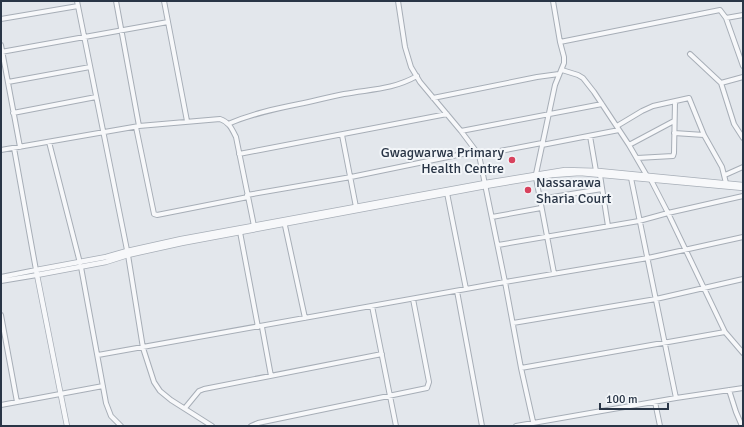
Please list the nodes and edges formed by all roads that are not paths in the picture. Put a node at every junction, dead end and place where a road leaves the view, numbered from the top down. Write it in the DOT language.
graph roads {
  1 [pos="116,1"];
  2 [pos="164,1"];
  3 [pos="398,1"];
  4 [pos="553,1"];
  5 [pos="77,3"];
  6 [pos="743,15"];
  7 [pos="726,18"];
  8 [pos="1,19"];
  9 [pos="168,22"];
  10 [pos="122,30"];
  11 [pos="84,37"];
  12 [pos="560,42"];
  13 [pos="1,45"];
  14 [pos="2,52"];
  15 [pos="690,54"];
  16 [pos="742,59"];
  17 [pos="743,66"];
  18 [pos="90,67"];
  19 [pos="560,72"];
  20 [pos="417,76"];
  21 [pos="743,77"];
  22 [pos="8,82"];
  23 [pos="721,83"];
  24 [pos="96,98"];
  25 [pos="433,98"];
  26 [pos="675,102"];
  27 [pos="602,104"];
  28 [pos="13,113"];
  29 [pos="447,114"];
  30 [pos="548,114"];
  31 [pos="187,121"];
  32 [pos="674,121"];
  33 [pos="228,124"];
  34 [pos="137,126"];
  35 [pos="618,128"];
  36 [pos="461,131"];
  37 [pos="102,132"];
  38 [pos="674,133"];
  39 [pos="342,135"];
  40 [pos="704,135"];
  41 [pos="590,136"];
  42 [pos="743,138"];
  43 [pos="49,142"];
  44 [pos="542,144"];
  45 [pos="629,145"];
  46 [pos="20,147"];
  47 [pos="14,148"];
  48 [pos="1,150"];
  49 [pos="478,153"];
  50 [pos="239,154"];
  51 [pos="637,158"];
  52 [pos="743,167"];
  53 [pos="598,173"];
  54 [pos="725,175"];
  55 [pos="536,176"];
  56 [pos="351,177"];
  57 [pos="631,178"];
  58 [pos="649,178"];
  59 [pos="726,183"];
  60 [pos="485,184"];
  61 [pos="743,185"];
  62 [pos="743,188"];
  63 [pos="602,189"];
  64 [pos="447,193"];
  65 [pos="247,196"];
  66 [pos="743,196"];
  67 [pos="540,199"];
  68 [pos="356,207"];
  69 [pos="542,208"];
  70 [pos="668,213"];
  71 [pos="492,217"];
  72 [pos="639,221"];
  73 [pos="284,222"];
  74 [pos="254,226"];
  75 [pos="608,226"];
  76 [pos="240,232"];
  77 [pos="547,237"];
  78 [pos="743,237"];
  79 [pos="498,245"];
  80 [pos="686,250"];
  81 [pos="128,253"];
  82 [pos="648,258"];
  83 [pos="80,265"];
  84 [pos="37,273"];
  85 [pos="554,273"];
  86 [pos="1,277"];
  87 [pos="743,279"];
  88 [pos="1,281"];
  89 [pos="505,282"];
  90 [pos="704,288"];
  91 [pos="466,289"];
  92 [pos="457,291"];
  93 [pos="414,299"];
  94 [pos="656,299"];
  95 [pos="372,306"];
  96 [pos="1,315"];
  97 [pos="305,318"];
  98 [pos="513,323"];
  99 [pos="260,327"];
  100 [pos="725,332"];
  101 [pos="665,343"];
  102 [pos="143,348"];
  103 [pos="743,353"];
  104 [pos="382,354"];
  105 [pos="98,355"];
  106 [pos="521,368"];
  107 [pos="271,376"];
  108 [pos="103,386"];
  109 [pos="743,388"];
  110 [pos="729,390"];
  111 [pos="61,394"];
  112 [pos="390,396"];
  113 [pos="676,398"];
  114 [pos="17,402"];
  115 [pos="655,402"];
  116 [pos="1,405"];
  117 [pos="185,408"];
  118 [pos="534,424"];
  119 [pos="118,425"];
  120 [pos="67,426"];
  121 [pos="212,426"];
  122 [pos="251,426"];
  123 [pos="396,426"];
  124 [pos="482,426"];
  125 [pos="516,426"];
  126 [pos="660,426"];
  127 [pos="742,426"];
  1 -- 10 [label="street"];
  2 -- 9 [label="street"];
  3 -- 20 [label="street"];
  4 -- 12 [label="street"];
  5 -- 8 [label="street"];
  5 -- 11 [label="street"];
  6 -- 7 [label="street"];
  7 -- 12 [label="street"];
  7 -- 16 [label="street"];
  9 -- 10 [label="street"];
  9 -- 31 [label="street"];
  10 -- 11 [label="street"];
  10 -- 34 [label="street"];
  11 -- 14 [label="street"];
  11 -- 18 [label="street"];
  12 -- 19 [label="street"];
  13 -- 14 [label="street"];
  14 -- 22 [label="street"];
  15 -- 23 [label="street"];
  16 -- 17 [label="street"];
  18 -- 22 [label="street"];
  18 -- 24 [label="street"];
  19 -- 25 [label="street"];
  19 -- 27 [label="street"];
  19 -- 30 [label="street"];
  20 -- 25 [label="street"];
  20 -- 33 [label="street"];
  21 -- 23 [label="street"];
  22 -- 28 [label="street"];
  23 -- 42 [label="street"];
  24 -- 28 [label="street"];
  24 -- 37 [label="street"];
  25 -- 29 [label="street"];
  26 -- 32 [label="street"];
  26 -- 35 [label="street"];
  26 -- 40 [label="street"];
  27 -- 30 [label="street"];
  27 -- 35 [label="street"];
  28 -- 46 [label="street"];
  29 -- 36 [label="street"];
  29 -- 39 [label="street"];
  30 -- 36 [label="street"];
  30 -- 44 [label="street"];
  31 -- 33 [label="street"];
  31 -- 34 [label="street"];
  32 -- 38 [label="street"];
  32 -- 45 [label="street"];
  33 -- 50 [label="street"];
  34 -- 37 [label="street"];
  34 -- 65 [label="street"];
  35 -- 41 [label="street"];
  35 -- 45 [label="street"];
  36 -- 49 [label="street"];
  37 -- 43 [label="street"];
  37 -- 81 [label="street"];
  38 -- 40 [label="street"];
  38 -- 51 [label="street"];
  39 -- 50 [label="street"];
  39 -- 56 [label="street"];
  40 -- 54 [label="street"];
  41 -- 44 [label="street"];
  41 -- 53 [label="street"];
  43 -- 46 [label="street"];
  43 -- 83 [label="street"];
  44 -- 49 [label="street"];
  44 -- 55 [label="street"];
  45 -- 51 [label="street"];
  46 -- 47 [label="street"];
  47 -- 48 [label="street"];
  47 -- 84 [label="street"];
  49 -- 56 [label="street"];
  49 -- 60 [label="street"];
  50 -- 65 [label="street"];
  51 -- 58 [label="street"];
  52 -- 54 [label="street"];
  53 -- 55 [label="street"];
  53 -- 57 [label="street"];
  53 -- 58 [label="street"];
  53 -- 63 [label="street"];
  54 -- 59 [label="street"];
  55 -- 60 [label="street"];
  55 -- 67 [label="street"];
  56 -- 65 [label="street"];
  56 -- 68 [label="street"];
  57 -- 58 [label="street"];
  57 -- 72 [label="street"];
  58 -- 59 [label="street"];
  58 -- 62 [label="street"];
  58 -- 70 [label="street"];
  59 -- 61 [label="street"];
  60 -- 64 [label="street"];
  60 -- 68 [label="street"];
  60 -- 71 [label="street"];
  63 -- 67 [label="street"];
  63 -- 75 [label="street"];
  64 -- 73 [label="street"];
  64 -- 91 [label="street"];
  65 -- 74 [label="street"];
  66 -- 70 [label="street"];
  67 -- 69 [label="street"];
  68 -- 73 [label="street"];
  69 -- 71 [label="street"];
  69 -- 77 [label="street"];
  70 -- 72 [label="street"];
  70 -- 80 [label="street"];
  71 -- 79 [label="street"];
  72 -- 75 [label="street"];
  72 -- 82 [label="street"];
  73 -- 74 [label="street"];
  73 -- 76 [label="street"];
  73 -- 97 [label="street"];
  74 -- 81 [label="street"];
  75 -- 77 [label="street"];
  76 -- 81 [label="street"];
  76 -- 99 [label="street"];
  77 -- 79 [label="street"];
  77 -- 85 [label="street"];
  78 -- 80 [label="street"];
  79 -- 89 [label="street"];
  80 -- 82 [label="street"];
  80 -- 90 [label="street"];
  81 -- 83 [label="street"];
  81 -- 102 [label="street"];
  82 -- 85 [label="street"];
  82 -- 94 [label="street"];
  83 -- 84 [label="street"];
  83 -- 105 [label="street"];
  84 -- 86 [label="street"];
  84 -- 88 [label="street"];
  84 -- 111 [label="street"];
  85 -- 89 [label="street"];
  87 -- 90 [label="street"];
  89 -- 91 [label="street"];
  89 -- 98 [label="street"];
  90 -- 94 [label="street"];
  90 -- 100 [label="street"];
  91 -- 92 [label="street"];
  92 -- 93 [label="street"];
  92 -- 124 [label="street"];
  93 -- 95 [label="street"];
  93 -- 112 [label="street"];
  94 -- 98 [label="street"];
  94 -- 101 [label="street"];
  95 -- 97 [label="street"];
  95 -- 104 [label="street"];
  96 -- 114 [label="street"];
  97 -- 99 [label="street"];
  98 -- 106 [label="street"];
  99 -- 102 [label="street"];
  99 -- 107 [label="street"];
  100 -- 101 [label="street"];
  100 -- 103 [label="street"];
  101 -- 106 [label="street"];
  101 -- 113 [label="street"];
  102 -- 105 [label="street"];
  102 -- 117 [label="street"];
  104 -- 107 [label="street"];
  104 -- 112 [label="street"];
  105 -- 108 [label="street"];
  106 -- 118 [label="street"];
  107 -- 117 [label="street"];
  108 -- 111 [label="street"];
  108 -- 119 [label="street"];
  109 -- 110 [label="street"];
  110 -- 113 [label="street"];
  110 -- 127 [label="street"];
  111 -- 114 [label="street"];
  111 -- 120 [label="street"];
  112 -- 122 [label="street"];
  112 -- 123 [label="street"];
  113 -- 115 [label="street"];
  114 -- 116 [label="street"];
  115 -- 118 [label="street"];
  115 -- 126 [label="street"];
  117 -- 121 [label="street"];
  118 -- 125 [label="street"];
}
